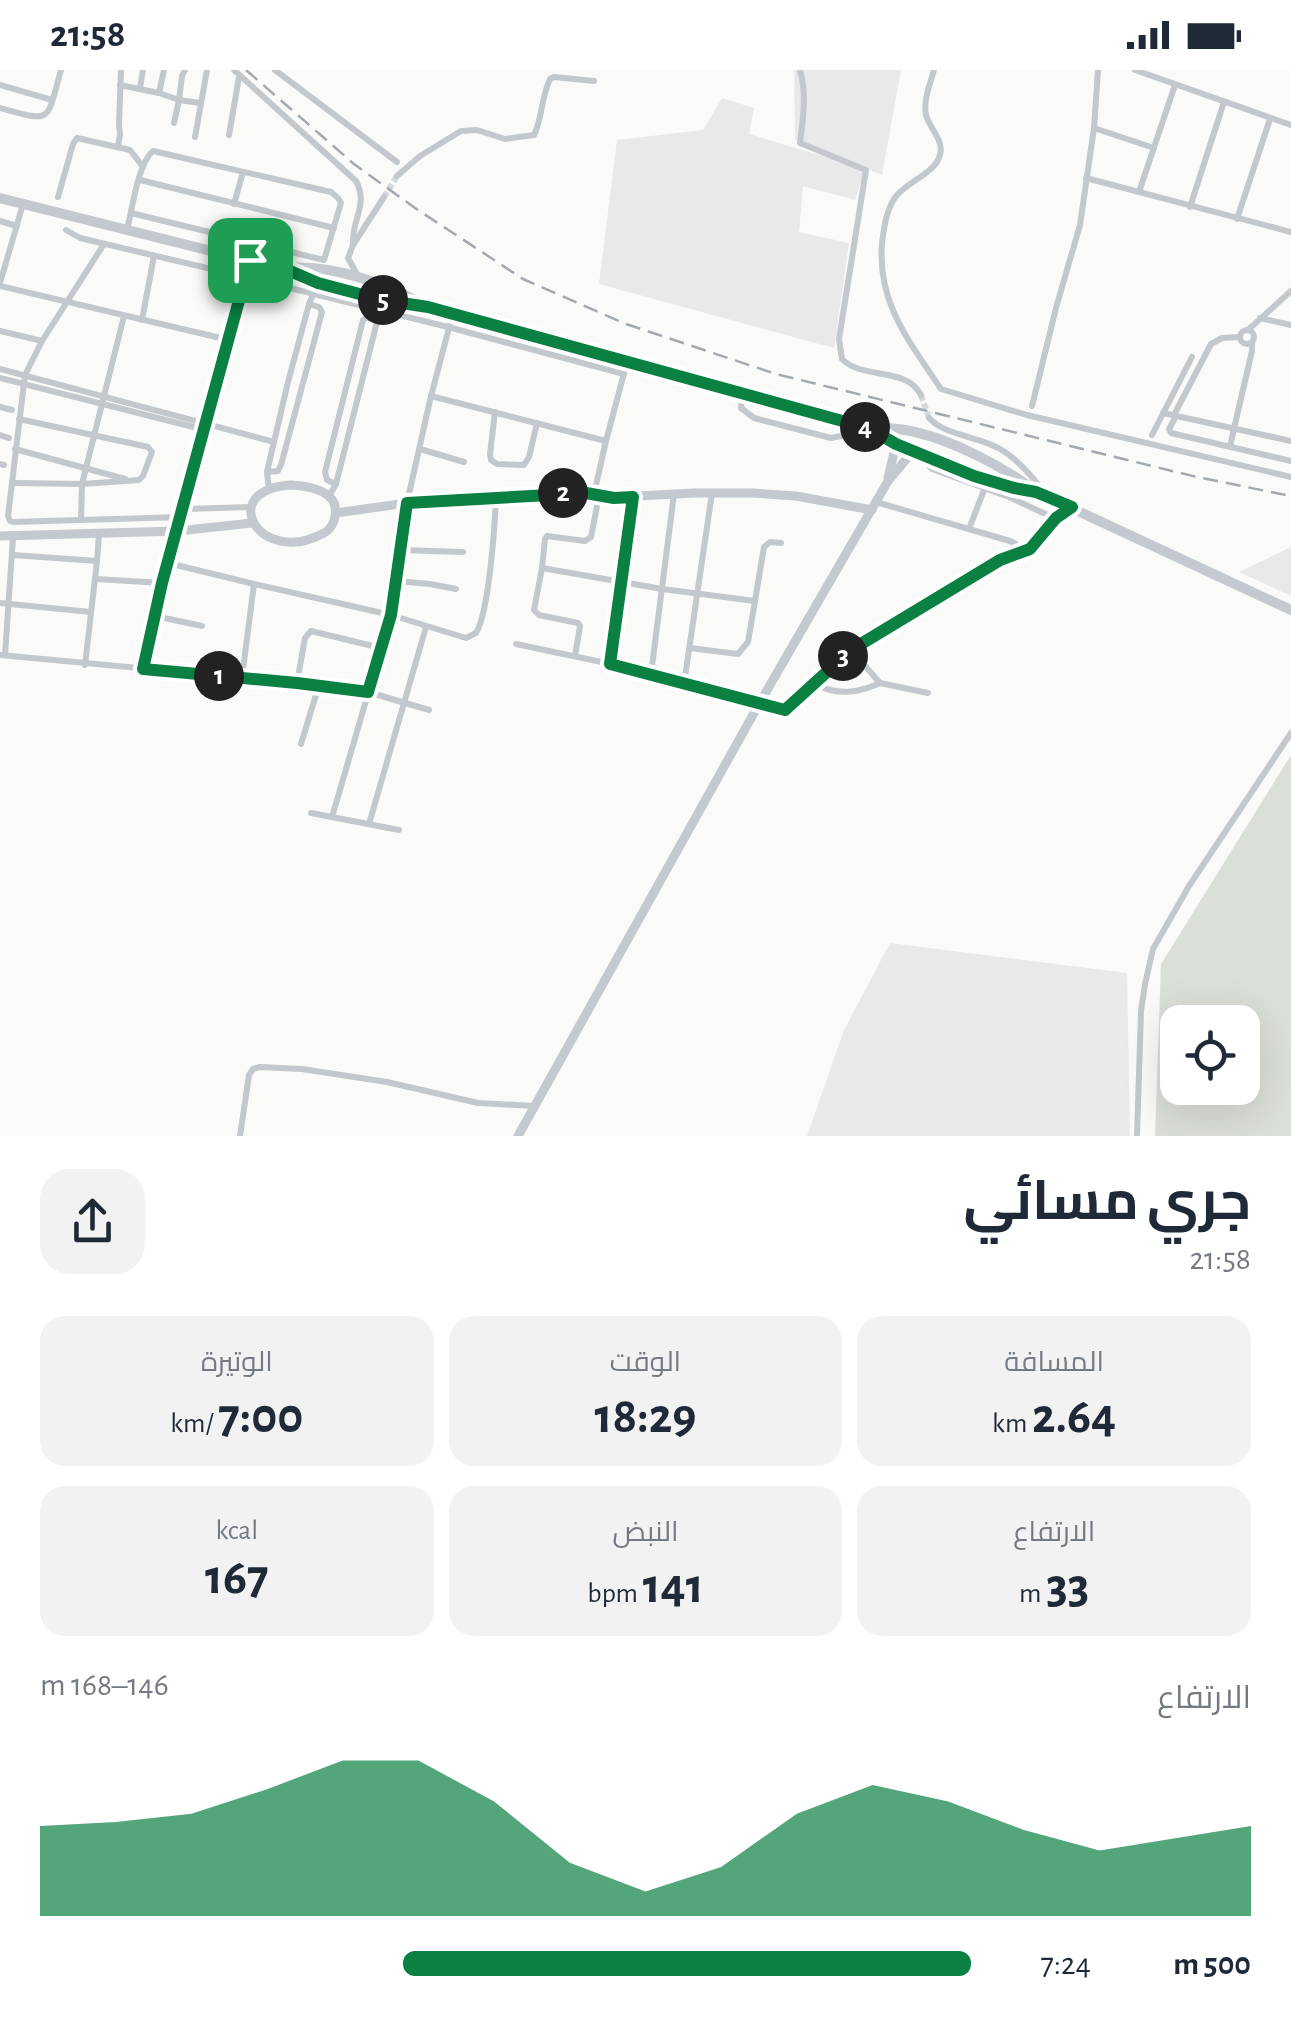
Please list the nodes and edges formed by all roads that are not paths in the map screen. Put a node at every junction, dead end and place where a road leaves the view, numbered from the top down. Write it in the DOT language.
graph roads {
  1 [pos="61,70"];
  2 [pos="121,70"];
  3 [pos="143,70"];
  4 [pos="164,70"];
  5 [pos="185,70"];
  6 [pos="207,70"];
  7 [pos="275,70"];
  8 [pos="800,70"];
  9 [pos="934,70"];
  10 [pos="1098,70"];
  11 [pos="1135,70"];
  12 [pos="237,73"];
  13 [pos="594,81"];
  14 [pos="1176,84"];
  15 [pos="0,85"];
  16 [pos="120,85"];
  17 [pos="140,89"];
  18 [pos="159,93"];
  19 [pos="52,100"];
  20 [pos="179,100"];
  21 [pos="1224,102"];
  22 [pos="200,104"];
  23 [pos="0,108"];
  24 [pos="1270,118"];
  25 [pos="174,124"];
  26 [pos="1291,126"];
  27 [pos="1094,128"];
  28 [pos="229,135"];
  29 [pos="195,136"];
  30 [pos="118,146"];
  31 [pos="1154,148"];
  32 [pos="397,162"];
  33 [pos="143,167"];
  34 [pos="243,172"];
  35 [pos="397,176"];
  36 [pos="1086,178"];
  37 [pos="140,180"];
  38 [pos="1139,192"];
  39 [pos="384,197"];
  40 [pos="0,198"];
  41 [pos="58,198"];
  42 [pos="23,204"];
  43 [pos="234,204"];
  44 [pos="1190,206"];
  45 [pos="131,213"];
  46 [pos="1237,219"];
  47 [pos="0,221"];
  48 [pos="17,226"];
  49 [pos="334,228"];
  50 [pos="66,230"];
  51 [pos="127,230"];
  52 [pos="1290,230"];
  53 [pos="104,244"];
  54 [pos="353,245"];
  55 [pos="154,256"];
  56 [pos="348,258"];
  57 [pos="250,260"];
  58 [pos="283,268"];
  59 [pos="329,270"];
  60 [pos="246,277"];
  61 [pos="359,278"];
  62 [pos="0,284"];
  63 [pos="387,286"];
  64 [pos="315,288"];
  65 [pos="1291,291"];
  66 [pos="65,303"];
  67 [pos="308,304"];
  68 [pos="428,307"];
  69 [pos="380,310"];
  70 [pos="453,314"];
  71 [pos="124,316"];
  72 [pos="1260,318"];
  73 [pos="142,320"];
  74 [pos="1291,325"];
  75 [pos="448,327"];
  76 [pos="1248,330"];
  77 [pos="0,331"];
  78 [pos="1240,337"];
  79 [pos="229,340"];
  80 [pos="42,341"];
  81 [pos="1252,342"];
  82 [pos="1192,358"];
  83 [pos="628,360"];
  84 [pos="0,369"];
  85 [pos="624,374"];
  86 [pos="0,378"];
  87 [pos="24,379"];
  88 [pos="288,382"];
  89 [pos="302,385"];
  90 [pos="743,393"];
  91 [pos="921,395"];
  92 [pos="431,396"];
  93 [pos="104,400"];
  94 [pos="342,400"];
  95 [pos="355,403"];
  96 [pos="1032,406"];
  97 [pos="0,407"];
  98 [pos="12,410"];
  99 [pos="495,412"];
  100 [pos="1164,414"];
  101 [pos="1175,415"];
  102 [pos="19,418"];
  103 [pos="929,418"];
  104 [pos="537,423"];
  105 [pos="206,426"];
  106 [pos="864,427"];
  107 [pos="1234,429"];
  108 [pos="918,432"];
  109 [pos="95,434"];
  110 [pos="1152,434"];
  111 [pos="0,436"];
  112 [pos="10,438"];
  113 [pos="606,441"];
  114 [pos="274,442"];
  115 [pos="1291,442"];
  116 [pos="986,443"];
  117 [pos="896,444"];
  118 [pos="1230,446"];
  119 [pos="420,449"];
  120 [pos="16,450"];
  121 [pos="911,450"];
  122 [pos="1291,461"];
  123 [pos="464,462"];
  124 [pos="990,462"];
  125 [pos="86,467"];
  126 [pos="267,472"];
  127 [pos="1291,477"];
  128 [pos="131,481"];
  129 [pos="888,481"];
  130 [pos="12,483"];
  131 [pos="82,484"];
  132 [pos="336,484"];
  133 [pos="986,485"];
  134 [pos="269,489"];
  135 [pos="1036,492"];
  136 [pos="712,493"];
  137 [pos="597,494"];
  138 [pos="674,494"];
  139 [pos="329,496"];
  140 [pos="496,497"];
  141 [pos="633,497"];
  142 [pos="1048,497"];
  143 [pos="407,503"];
  144 [pos="874,506"];
  145 [pos="252,507"];
  146 [pos="1072,507"];
  147 [pos="183,513"];
  148 [pos="336,514"];
  149 [pos="1056,518"];
  150 [pos="81,520"];
  151 [pos="252,523"];
  152 [pos="969,529"];
  153 [pos="178,531"];
  154 [pos="99,534"];
  155 [pos="0,536"];
  156 [pos="13,536"];
  157 [pos="780,542"];
  158 [pos="400,550"];
  159 [pos="1028,550"];
  160 [pos="463,552"];
  161 [pos="13,555"];
  162 [pos="96,561"];
  163 [pos="168,563"];
  164 [pos="542,568"];
  165 [pos="96,579"];
  166 [pos="396,582"];
  167 [pos="623,582"];
  168 [pos="162,583"];
  169 [pos="254,584"];
  170 [pos="456,589"];
  171 [pos="662,589"];
  172 [pos="698,594"];
  173 [pos="755,601"];
  174 [pos="4,603"];
  175 [pos="1288,611"];
  176 [pos="91,612"];
  177 [pos="391,615"];
  178 [pos="155,616"];
  179 [pos="202,626"];
  180 [pos="426,627"];
  181 [pos="516,644"];
  182 [pos="381,648"];
  183 [pos="690,648"];
  184 [pos="851,650"];
  185 [pos="2,655"];
  186 [pos="575,656"];
  187 [pos="86,664"];
  188 [pos="610,664"];
  189 [pos="143,669"];
  190 [pos="651,674"];
  191 [pos="242,678"];
  192 [pos="880,682"];
  193 [pos="297,683"];
  194 [pos="684,684"];
  195 [pos="815,684"];
  196 [pos="319,685"];
  197 [pos="368,692"];
  198 [pos="928,692"];
  199 [pos="404,702"];
  200 [pos="759,704"];
  201 [pos="429,710"];
  202 [pos="1291,733"];
  203 [pos="301,744"];
  204 [pos="311,813"];
  205 [pos="332,817"];
  206 [pos="369,824"];
  207 [pos="399,830"];
  208 [pos="535,1106"];
  209 [pos="240,1136"];
  210 [pos="518,1136"];
  211 [pos="1137,1136"];
  1 -- 19 [label="street"];
  2 -- 16 [label="street"];
  3 -- 17 [label="street"];
  4 -- 18 [label="street"];
  5 -- 20 [label="street"];
  6 -- 22 [label="street"];
  7 -- 32 [label="street"];
  8 -- 91 [label="street"];
  9 -- 127 [label="street"];
  10 -- 27 [label="street"];
  11 -- 14 [label="street"];
  12 -- 28 [label="street"];
  12 -- 54 [label="street"];
  13 -- 35 [label="street"];
  14 -- 21 [label="street"];
  14 -- 31 [label="street"];
  15 -- 19 [label="street"];
  16 -- 17 [label="street"];
  16 -- 30 [label="street"];
  17 -- 18 [label="street"];
  18 -- 20 [label="street"];
  19 -- 23 [label="street"];
  20 -- 22 [label="street"];
  20 -- 25 [label="street"];
  21 -- 24 [label="street"];
  21 -- 44 [label="street"];
  22 -- 29 [label="street"];
  24 -- 26 [label="street"];
  24 -- 46 [label="street"];
  27 -- 31 [label="street"];
  27 -- 36 [label="street"];
  30 -- 33 [label="street"];
  30 -- 41 [label="street"];
  31 -- 38 [label="street"];
  33 -- 34 [label="street"];
  33 -- 37 [label="street"];
  34 -- 43 [label="street"];
  34 -- 49 [label="street"];
  36 -- 38 [label="street"];
  36 -- 96 [label="street"];
  37 -- 43 [label="street"];
  37 -- 45 [label="street"];
  38 -- 44 [label="street"];
  39 -- 54 [label="street"];
  40 -- 42 [label="main road"];
  42 -- 48 [label="street"];
  42 -- 51 [label="main road"];
  43 -- 49 [label="street"];
  44 -- 46 [label="street"];
  45 -- 49 [label="street"];
  45 -- 51 [label="street"];
  46 -- 52 [label="street"];
  47 -- 48 [label="street"];
  48 -- 62 [label="street"];
  50 -- 53 [label="street"];
  51 -- 57 [label="main road"];
  53 -- 55 [label="street"];
  53 -- 66 [label="street"];
  54 -- 56 [label="street"];
  55 -- 60 [label="street"];
  55 -- 73 [label="street"];
  56 -- 59 [label="street"];
  56 -- 61 [label="street"];
  57 -- 58 [label="main road"];
  57 -- 60 [label="street"];
  58 -- 59 [label="main road"];
  58 -- 64 [label="main road"];
  59 -- 61 [label="main road"];
  59 -- 64 [label="main road"];
  60 -- 64 [label="street"];
  60 -- 79 [label="street"];
  61 -- 63 [label="main road"];
  62 -- 66 [label="street"];
  63 -- 68 [label="main road"];
  63 -- 69 [label="main road"];
  64 -- 67 [label="street"];
  64 -- 69 [label="main road"];
  65 -- 72 [label="street"];
  66 -- 71 [label="street"];
  66 -- 80 [label="street"];
  67 -- 88 [label="street"];
  67 -- 89 [label="street"];
  68 -- 69 [label="main road"];
  68 -- 70 [label="main road"];
  69 -- 75 [label="street"];
  69 -- 94 [label="street"];
  69 -- 95 [label="street"];
  70 -- 75 [label="street"];
  70 -- 83 [label="main road"];
  71 -- 73 [label="street"];
  71 -- 93 [label="street"];
  72 -- 74 [label="street"];
  72 -- 76 [label="street"];
  73 -- 79 [label="street"];
  75 -- 85 [label="street"];
  75 -- 92 [label="street"];
  76 -- 78 [label="street"];
  76 -- 81 [label="street"];
  77 -- 80 [label="street"];
  78 -- 81 [label="street"];
  78 -- 101 [label="street"];
  79 -- 105 [label="street"];
  80 -- 87 [label="street"];
  81 -- 107 [label="street"];
  82 -- 100 [label="street"];
  83 -- 85 [label="street"];
  83 -- 90 [label="main road"];
  84 -- 87 [label="street"];
  85 -- 113 [label="street"];
  86 -- 87 [label="street"];
  87 -- 93 [label="street"];
  87 -- 102 [label="street"];
  88 -- 89 [label="street"];
  88 -- 114 [label="street"];
  89 -- 126 [label="street"];
  90 -- 106 [label="main road"];
  90 -- 106 [label="street"];
  92 -- 99 [label="street"];
  92 -- 119 [label="street"];
  93 -- 105 [label="street"];
  93 -- 109 [label="street"];
  94 -- 95 [label="street"];
  94 -- 132 [label="street"];
  95 -- 132 [label="street"];
  97 -- 98 [label="street"];
  99 -- 104 [label="street"];
  99 -- 104 [label="street"];
  100 -- 101 [label="street"];
  100 -- 110 [label="street"];
  101 -- 107 [label="street"];
  101 -- 118 [label="street"];
  102 -- 109 [label="street"];
  102 -- 120 [label="street"];
  103 -- 116 [label="street"];
  104 -- 113 [label="street"];
  105 -- 114 [label="street"];
  105 -- 147 [label="street"];
  106 -- 108 [label="main road"];
  106 -- 117 [label="main road"];
  107 -- 115 [label="street"];
  107 -- 118 [label="street"];
  108 -- 121 [label="main road"];
  108 -- 124 [label="main road"];
  109 -- 125 [label="street"];
  109 -- 128 [label="street"];
  111 -- 112 [label="street"];
  113 -- 137 [label="street"];
  114 -- 126 [label="street"];
  116 -- 124 [label="street"];
  116 -- 142 [label="street"];
  117 -- 121 [label="main road"];
  117 -- 129 [label="street"];
  118 -- 122 [label="street"];
  119 -- 123 [label="street"];
  119 -- 143 [label="street"];
  120 -- 125 [label="street"];
  120 -- 130 [label="street"];
  121 -- 129 [label="street"];
  121 -- 133 [label="main road"];
  124 -- 133 [label="main road"];
  124 -- 135 [label="main road"];
  125 -- 128 [label="street"];
  125 -- 131 [label="street"];
  126 -- 134 [label="street"];
  128 -- 131 [label="street"];
  129 -- 144 [label="street"];
  130 -- 131 [label="street"];
  130 -- 150 [label="street"];
  131 -- 150 [label="street"];
  132 -- 139 [label="street"];
  133 -- 135 [label="main road"];
  133 -- 149 [label="street"];
  133 -- 152 [label="street"];
  134 -- 139 [label="street"];
  134 -- 145 [label="street"];
  135 -- 142 [label="main road"];
  136 -- 138 [label="street"];
  136 -- 144 [label="street"];
  136 -- 172 [label="street"];
  137 -- 140 [label="street"];
  137 -- 141 [label="street"];
  137 -- 164 [label="street"];
  138 -- 141 [label="street"];
  138 -- 171 [label="street"];
  139 -- 148 [label="street"];
  140 -- 143 [label="street"];
  140 -- 180 [label="street"];
  141 -- 167 [label="street"];
  142 -- 146 [label="main road"];
  143 -- 148 [label="street"];
  143 -- 158 [label="street"];
  144 -- 152 [label="street"];
  144 -- 200 [label="street"];
  145 -- 147 [label="street"];
  145 -- 151 [label="street"];
  146 -- 149 [label="street"];
  146 -- 175 [label="main road"];
  147 -- 150 [label="street"];
  147 -- 153 [label="street"];
  148 -- 151 [label="street"];
  149 -- 159 [label="street"];
  151 -- 153 [label="street"];
  152 -- 159 [label="street"];
  153 -- 154 [label="street"];
  153 -- 163 [label="street"];
  154 -- 156 [label="street"];
  154 -- 162 [label="street"];
  155 -- 156 [label="street"];
  156 -- 161 [label="street"];
  157 -- 173 [label="street"];
  158 -- 160 [label="street"];
  158 -- 166 [label="street"];
  159 -- 184 [label="street"];
  161 -- 162 [label="street"];
  161 -- 174 [label="street"];
  162 -- 165 [label="street"];
  163 -- 168 [label="street"];
  163 -- 169 [label="street"];
  164 -- 167 [label="street"];
  164 -- 186 [label="street"];
  165 -- 168 [label="street"];
  165 -- 176 [label="street"];
  166 -- 170 [label="street"];
  166 -- 177 [label="street"];
  167 -- 171 [label="street"];
  167 -- 188 [label="street"];
  168 -- 178 [label="street"];
  169 -- 177 [label="street"];
  169 -- 191 [label="street"];
  171 -- 172 [label="street"];
  171 -- 190 [label="street"];
  172 -- 173 [label="street"];
  172 -- 183 [label="street"];
  173 -- 183 [label="street"];
  174 -- 176 [label="street"];
  174 -- 185 [label="street"];
  176 -- 187 [label="street"];
  177 -- 180 [label="street"];
  177 -- 182 [label="street"];
  178 -- 179 [label="street"];
  178 -- 189 [label="street"];
  180 -- 199 [label="street"];
  181 -- 186 [label="street"];
  182 -- 193 [label="street"];
  182 -- 197 [label="street"];
  183 -- 194 [label="street"];
  184 -- 192 [label="street"];
  184 -- 195 [label="street"];
  185 -- 187 [label="street"];
  186 -- 188 [label="street"];
  187 -- 189 [label="street"];
  188 -- 190 [label="street"];
  189 -- 191 [label="street"];
  190 -- 194 [label="street"];
  191 -- 193 [label="street"];
  192 -- 195 [label="street"];
  192 -- 198 [label="street"];
  193 -- 196 [label="street"];
  194 -- 200 [label="street"];
  195 -- 200 [label="street"];
  196 -- 197 [label="street"];
  196 -- 203 [label="street"];
  197 -- 199 [label="street"];
  197 -- 205 [label="street"];
  199 -- 201 [label="street"];
  199 -- 206 [label="street"];
  200 -- 208 [label="street"];
  202 -- 211 [label="street"];
  204 -- 205 [label="street"];
  205 -- 206 [label="street"];
  206 -- 207 [label="street"];
  208 -- 209 [label="street"];
  208 -- 210 [label="street"];
}
